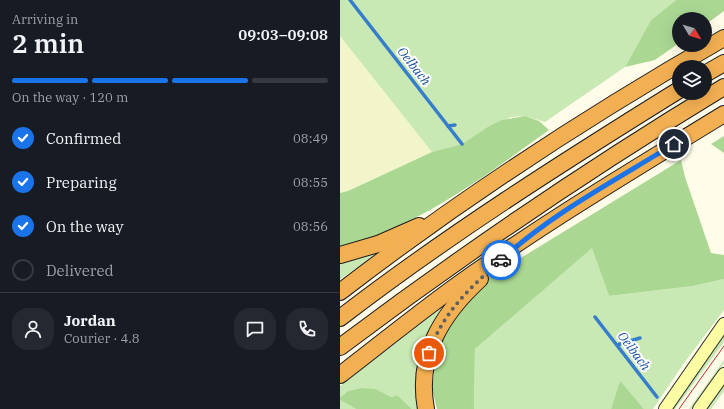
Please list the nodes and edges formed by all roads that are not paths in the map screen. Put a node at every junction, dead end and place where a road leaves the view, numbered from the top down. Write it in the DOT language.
graph roads {
  1 [pos="724,28"];
  2 [pos="712,38"];
  3 [pos="724,38"];
  4 [pos="694,52"];
  5 [pos="684,60"];
  6 [pos="685,60"];
  7 [pos="724,63"];
  8 [pos="672,68"];
  9 [pos="712,70"];
  10 [pos="724,87"];
  11 [pos="672,94"];
  12 [pos="720,117"];
  13 [pos="472,197"];
  14 [pos="521,241"];
  15 [pos="340,255"];
  16 [pos="340,292"];
  17 [pos="340,318"];
  18 [pos="724,324"];
  19 [pos="340,347"];
  20 [pos="724,374"];
  21 [pos="340,375"];
  22 [pos="426,409"];
  23 [pos="666,409"];
  24 [pos="699,409"];
  1 -- 2 [label="highway"];
  3 -- 6 [label="highway"];
  4 -- 5 [label="highway"];
  7 -- 9 [label="highway"];
  8 -- 13 [label="highway"];
  10 -- 19 [label="highway"];
  11 -- 17 [label="highway"];
  12 -- 14 [label="highway"];
  13 -- 15 [label="highway"];
  13 -- 16 [label="highway"];
  14 -- 21 [label="highway"];
  14 -- 22 [label="highway"];
  18 -- 23 [label="main road"];
  20 -- 24 [label="main road"];
}
